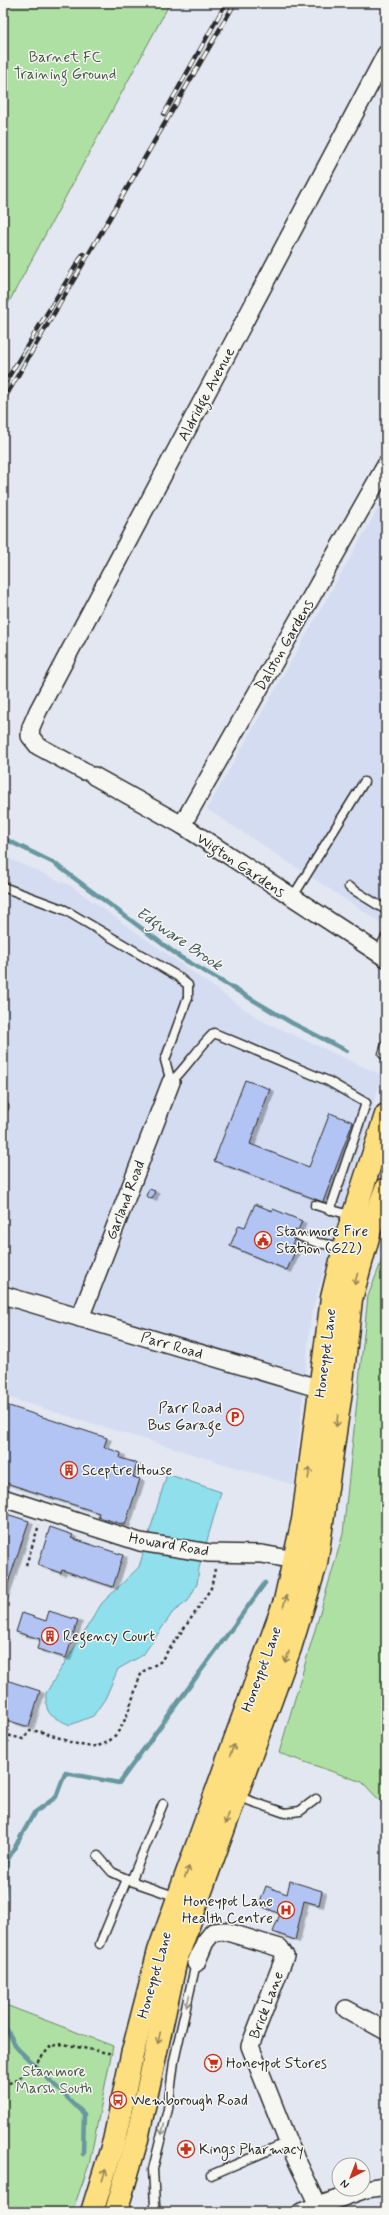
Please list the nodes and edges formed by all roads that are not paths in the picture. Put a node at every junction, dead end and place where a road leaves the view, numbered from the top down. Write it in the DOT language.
graph roads {
  1 [pos="386,54"];
  2 [pos="386,465"];
  3 [pos="30,736"];
  4 [pos="364,782"];
  5 [pos="182,825"];
  6 [pos="3,887"];
  7 [pos="349,887"];
  8 [pos="291,898"];
  9 [pos="386,910"];
  10 [pos="386,937"];
  11 [pos="381,956"];
  12 [pos="386,1045"];
  13 [pos="382,1054"];
  14 [pos="171,1082"];
  15 [pos="386,1115"];
  16 [pos="386,1189"];
  17 [pos="315,1205"];
  18 [pos="330,1210"];
  19 [pos="363,1219"];
  20 [pos="297,1235"];
  21 [pos="344,1247"];
  22 [pos="3,1296"];
  23 [pos="80,1318"];
  24 [pos="331,1390"];
  25 [pos="3,1498"];
  26 [pos="295,1560"];
  27 [pos="316,1564"];
  28 [pos="236,1795"];
  29 [pos="316,1799"];
  30 [pos="163,1804"];
  31 [pos="98,1856"];
  32 [pos="129,1880"];
  33 [pos="178,1897"];
  34 [pos="100,1944"];
  35 [pos="173,1956"];
  36 [pos="346,2009"];
  37 [pos="386,2031"];
  38 [pos="288,2142"];
  39 [pos="211,2175"];
  40 [pos="386,2186"];
  41 [pos="318,2205"];
  42 [pos="92,2212"];
  43 [pos="116,2212"];
  44 [pos="158,2212"];
  45 [pos="301,2212"];
  1 -- 3 [label="street, Aldridge Avenue"];
  2 -- 5 [label="street, Dalston Gardens"];
  3 -- 5 [label="street, Wigton Gardens"];
  4 -- 8 [label="lane"];
  5 -- 8 [label="street, Wigton Gardens"];
  6 -- 14 [label="lane"];
  7 -- 9 [label="lane"];
  8 -- 11 [label="street, Wigton Gardens"];
  10 -- 11 [label="lane"];
  12 -- 13 [label="lane"];
  14 -- 18 [label="lane"];
  14 -- 23 [label="street, Garland Road"];
  15 -- 19 [label="main road, Honeypot Lane"];
  16 -- 19 [label="main road, Honeypot Lane"];
  17 -- 18 [label="lane"];
  18 -- 19 [label="lane"];
  19 -- 21 [label="main road, Honeypot Lane"];
  19 -- 24 [label="main road, Honeypot Lane, one-way"];
  20 -- 21 [label="lane"];
  21 -- 24 [label="main road, Honeypot Lane"];
  22 -- 23 [label="street, Parr Road"];
  23 -- 24 [label="street, Parr Road"];
  26 -- 24 [label="main road, Honeypot Lane, one-way"];
  24 -- 27 [label="main road, Honeypot Lane, one-way"];
  25 -- 26 [label="street, Howard Road"];
  26 -- 27 [label="street, Howard Road"];
  33 -- 26 [label="main road, Honeypot Lane, one-way"];
  27 -- 28 [label="main road, Honeypot Lane, one-way"];
  28 -- 29 [label="lane"];
  28 -- 35 [label="main road, Honeypot Lane, one-way"];
  30 -- 32 [label="lane"];
  31 -- 32 [label="lane"];
  32 -- 33 [label="lane"];
  32 -- 34 [label="lane"];
  33 -- 35 [label="main road, Honeypot Lane"];
  35 -- 38 [label="street, Brick Lane"];
  42 -- 35 [label="main road, Honeypot Lane, one-way"];
  35 -- 43 [label="main road, Honeypot Lane, one-way"];
  35 -- 44 [label="lane, one-way"];
  36 -- 37 [label="street"];
  38 -- 39 [label="lane"];
  38 -- 41 [label="street, Brick Lane"];
  40 -- 41 [label="street"];
  41 -- 45 [label="street"];
}
